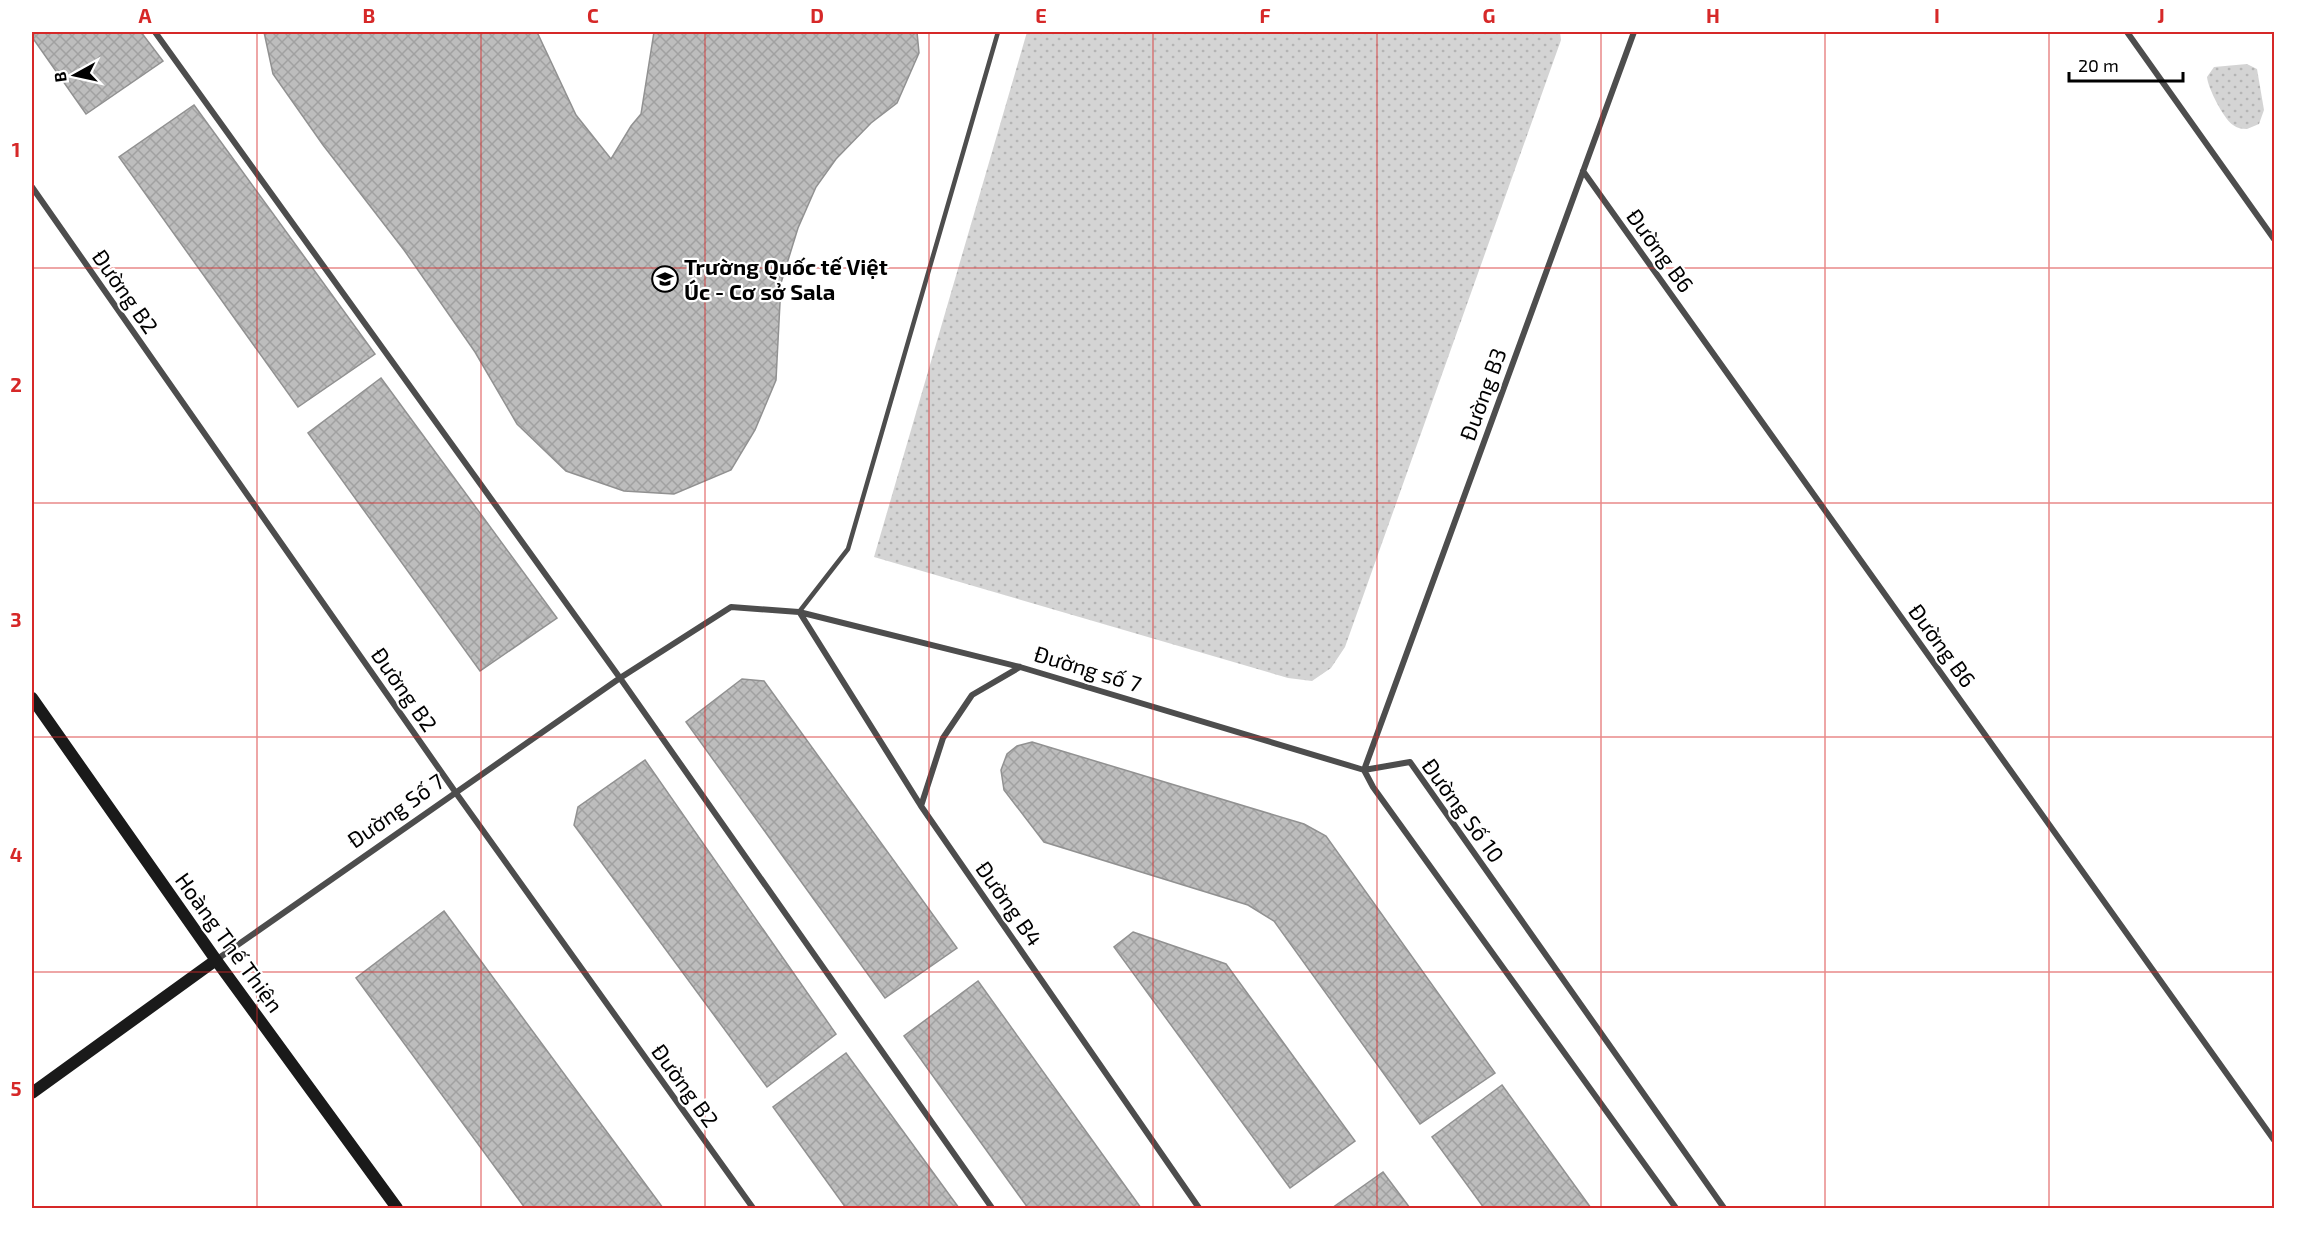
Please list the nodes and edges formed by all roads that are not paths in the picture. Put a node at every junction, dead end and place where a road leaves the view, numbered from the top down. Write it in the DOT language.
graph roads {
  1 [pos="155,32"];
  2 [pos="998,32"];
  3 [pos="1634,32"];
  4 [pos="2127,32"];
  5 [pos="1583,171"];
  6 [pos="32,187"];
  7 [pos="2274,239"];
  8 [pos="799,612"];
  9 [pos="1020,667"];
  10 [pos="620,678"];
  11 [pos="32,698"];
  12 [pos="1364,770"];
  13 [pos="456,793"];
  14 [pos="921,806"];
  15 [pos="216,960"];
  16 [pos="32,1092"];
  17 [pos="2274,1140"];
  18 [pos="397,1209"];
  19 [pos="753,1209"];
  20 [pos="992,1209"];
  21 [pos="1199,1209"];
  22 [pos="1676,1209"];
  23 [pos="1724,1209"];
  1 -- 10 [label="street"];
  2 -- 8 [label="lane"];
  3 -- 5 [label="street, Đường B3"];
  4 -- 7 [label="street"];
  5 -- 12 [label="street, Đường B3"];
  5 -- 17 [label="street, Đường B6"];
  6 -- 13 [label="street, Đường B2"];
  8 -- 9 [label="street, Đường số 7"];
  8 -- 10 [label="street, Đường Số 7"];
  8 -- 14 [label="street, Đường B4"];
  9 -- 12 [label="street, Đường số 7"];
  9 -- 14 [label="street"];
  10 -- 13 [label="street, Đường Số 7"];
  10 -- 20 [label="street"];
  11 -- 15 [label="street, Hoàng Thế Thiện"];
  12 -- 22 [label="street"];
  12 -- 23 [label="street, Đường Số 10"];
  13 -- 15 [label="street, Đường Số 7"];
  13 -- 19 [label="street, Đường B2"];
  14 -- 21 [label="street, Đường B4"];
  15 -- 16 [label="street, Đường Số 7"];
  15 -- 18 [label="street, Hoàng Thế Thiện"];
}
